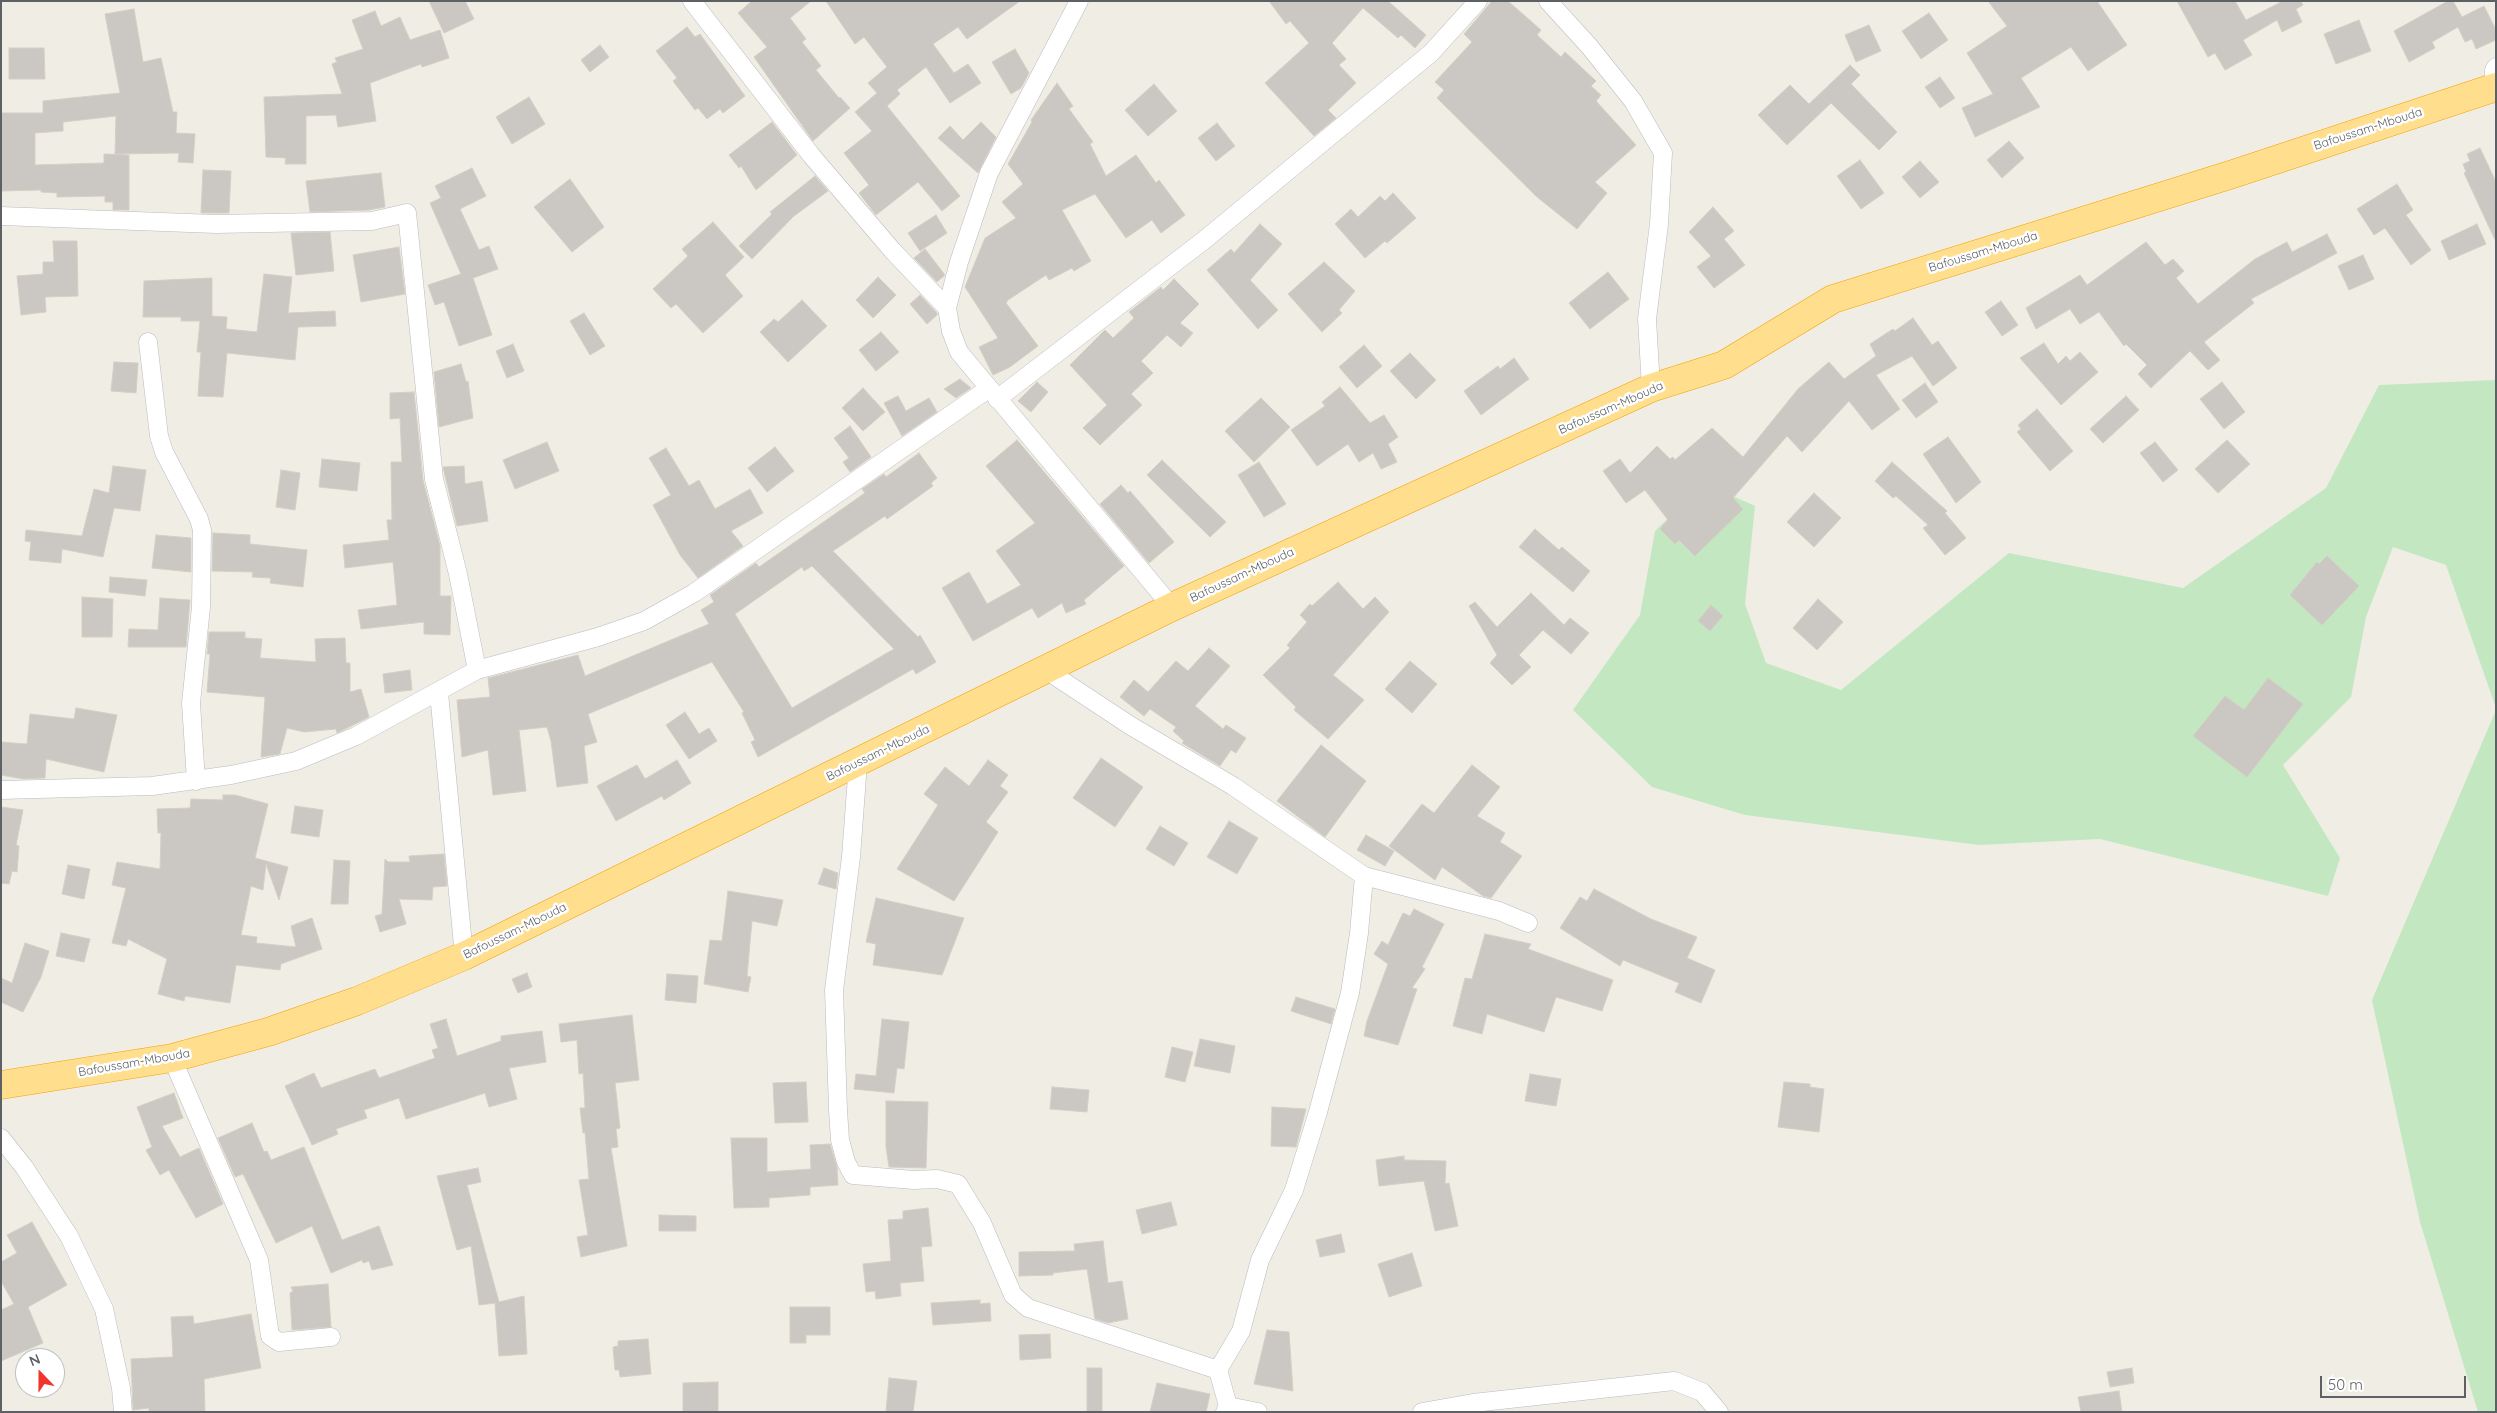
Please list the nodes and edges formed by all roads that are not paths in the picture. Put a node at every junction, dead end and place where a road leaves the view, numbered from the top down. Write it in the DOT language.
graph roads {
  1 [pos="692,1"];
  2 [pos="1079,1"];
  3 [pos="1478,1"];
  4 [pos="1548,1"];
  5 [pos="2495,80"];
  6 [pos="1,216"];
  7 [pos="947,308"];
  8 [pos="148,342"];
  9 [pos="1651,388"];
  10 [pos="993,394"];
  11 [pos="1172,607"];
  12 [pos="476,670"];
  13 [pos="1046,670"];
  14 [pos="439,693"];
  15 [pos="858,763"];
  16 [pos="196,781"];
  17 [pos="1,790"];
  18 [pos="1364,876"];
  19 [pos="1528,923"];
  20 [pos="464,956"];
  21 [pos="172,1058"];
  22 [pos="1,1085"];
  23 [pos="1,1138"];
  24 [pos="331,1337"];
  25 [pos="1218,1370"];
  26 [pos="1227,1409"];
  27 [pos="123,1412"];
  28 [pos="1258,1412"];
  29 [pos="1422,1412"];
  30 [pos="1719,1412"];
  1 -- 7 [label="street"];
  2 -- 7 [label="street"];
  3 -- 10 [label="street"];
  4 -- 9 [label="street"];
  5 -- 9 [label="highway, Bafoussam-Mbouda"];
  6 -- 12 [label="street"];
  7 -- 10 [label="street"];
  8 -- 16 [label="street"];
  9 -- 11 [label="highway, Bafoussam-Mbouda"];
  10 -- 11 [label="street"];
  10 -- 12 [label="street"];
  11 -- 13 [label="highway, Bafoussam-Mbouda"];
  12 -- 14 [label="street"];
  13 -- 15 [label="highway, Bafoussam-Mbouda"];
  13 -- 18 [label="street"];
  14 -- 16 [label="street"];
  14 -- 20 [label="street"];
  15 -- 20 [label="highway, Bafoussam-Mbouda"];
  15 -- 25 [label="street"];
  16 -- 17 [label="street"];
  18 -- 19 [label="street"];
  18 -- 25 [label="street"];
  20 -- 21 [label="highway, Bafoussam-Mbouda"];
  21 -- 22 [label="highway, Bafoussam-Mbouda"];
  21 -- 24 [label="street"];
  23 -- 27 [label="street"];
  25 -- 26 [label="street"];
  26 -- 28 [label="street"];
  29 -- 30 [label="street"];
}
